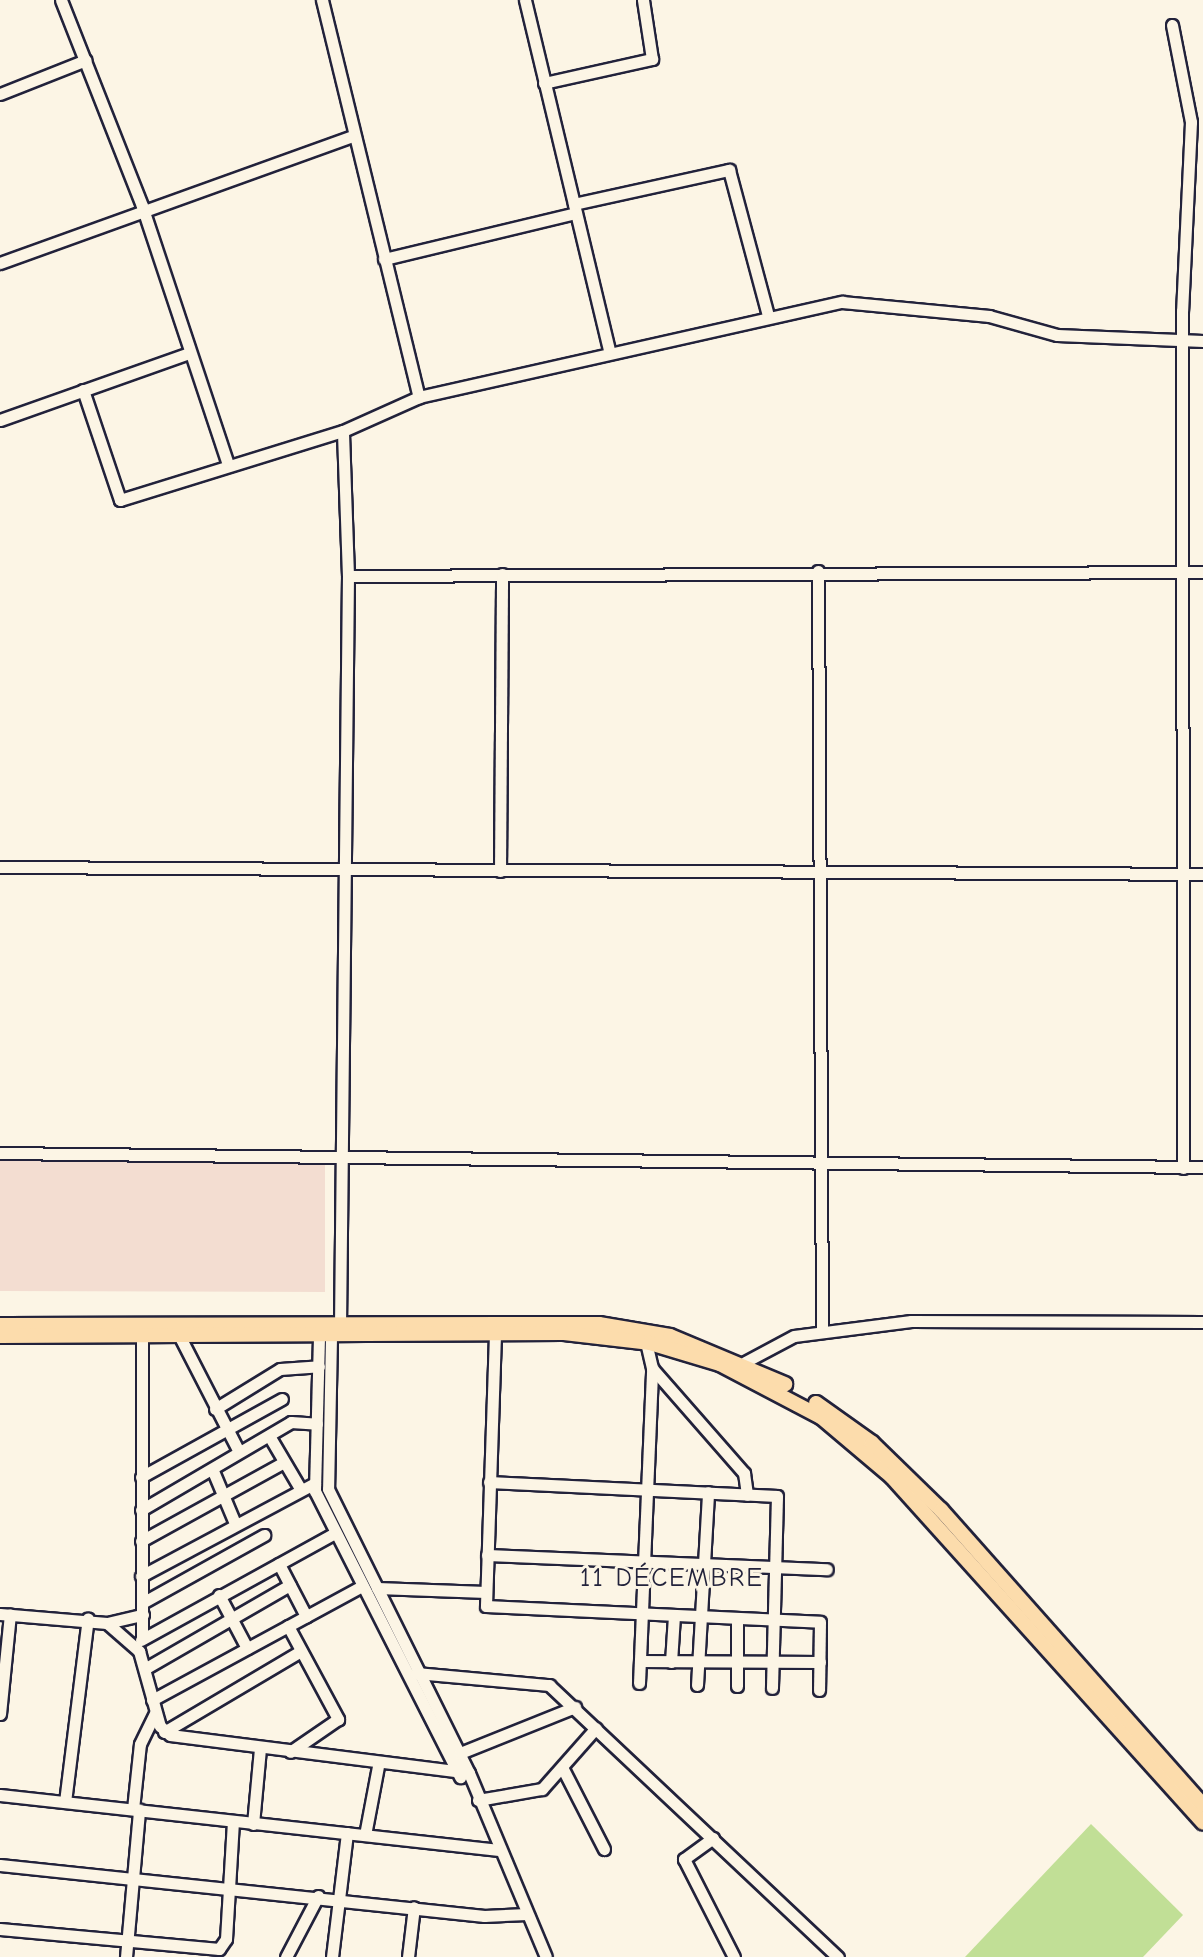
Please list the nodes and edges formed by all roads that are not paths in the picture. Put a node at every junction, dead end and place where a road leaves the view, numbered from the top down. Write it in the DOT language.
graph roads {
  1 [pos="61,0"];
  2 [pos="322,0"];
  3 [pos="525,0"];
  4 [pos="643,0"];
  5 [pos="1172,25"];
  6 [pos="86,60"];
  7 [pos="544,83"];
  8 [pos="0,94"];
  9 [pos="352,136"];
  10 [pos="142,206"];
  11 [pos="575,208"];
  12 [pos="384,259"];
  13 [pos="0,263"];
  14 [pos="768,316"];
  15 [pos="1182,337"];
  16 [pos="1203,341"];
  17 [pos="189,353"];
  18 [pos="610,353"];
  19 [pos="83,390"];
  20 [pos="419,397"];
  21 [pos="0,420"];
  22 [pos="343,431"];
  23 [pos="228,464"];
  24 [pos="818,571"];
  25 [pos="1182,572"];
  26 [pos="1203,572"];
  27 [pos="502,574"];
  28 [pos="348,576"];
  29 [pos="0,867"];
  30 [pos="822,870"];
  31 [pos="500,871"];
  32 [pos="343,873"];
  33 [pos="1181,874"];
  34 [pos="1203,874"];
  35 [pos="0,1153"];
  36 [pos="339,1156"];
  37 [pos="819,1160"];
  38 [pos="1203,1167"];
  39 [pos="1183,1168"];
  40 [pos="1203,1322"];
  41 [pos="0,1325"];
  42 [pos="822,1332"];
  43 [pos="330,1333"];
  44 [pos="495,1334"];
  45 [pos="0,1336"];
  46 [pos="142,1337"];
  47 [pos="180,1337"];
  48 [pos="646,1342"];
  49 [pos="722,1359"];
  50 [pos="745,1362"];
  51 [pos="319,1366"];
  52 [pos="652,1368"];
  53 [pos="282,1399"];
  54 [pos="215,1409"];
  55 [pos="317,1424"];
  56 [pos="227,1430"];
  57 [pos="271,1439"];
  58 [pos="239,1452"];
  59 [pos="284,1462"];
  60 [pos="213,1471"];
  61 [pos="141,1477"];
  62 [pos="489,1482"];
  63 [pos="905,1482"];
  64 [pos="315,1483"];
  65 [pos="647,1489"];
  66 [pos="301,1490"];
  67 [pos="708,1492"];
  68 [pos="223,1495"];
  69 [pos="747,1495"];
  70 [pos="141,1510"];
  71 [pos="234,1521"];
  72 [pos="335,1533"];
  73 [pos="264,1535"];
  74 [pos="141,1541"];
  75 [pos="487,1555"];
  76 [pos="644,1560"];
  77 [pos="708,1563"];
  78 [pos="279,1564"];
  79 [pos="983,1565"];
  80 [pos="774,1566"];
  81 [pos="827,1569"];
  82 [pos="141,1576"];
  83 [pos="290,1585"];
  84 [pos="362,1586"];
  85 [pos="377,1588"];
  86 [pos="486,1592"];
  87 [pos="219,1595"];
  88 [pos="142,1609"];
  89 [pos="5,1614"];
  90 [pos="642,1614"];
  91 [pos="674,1615"];
  92 [pos="306,1616"];
  93 [pos="704,1617"];
  94 [pos="88,1618"];
  95 [pos="232,1618"];
  96 [pos="737,1618"];
  97 [pos="772,1619"];
  98 [pos="107,1623"];
  99 [pos="288,1626"];
  100 [pos="142,1636"];
  101 [pos="247,1648"];
  102 [pos="139,1651"];
  103 [pos="301,1651"];
  104 [pos="640,1661"];
  105 [pos="772,1661"];
  106 [pos="671,1662"];
  107 [pos="735,1662"];
  108 [pos="820,1662"];
  109 [pos="700,1663"];
  110 [pos="146,1668"];
  111 [pos="413,1673"];
  112 [pos="639,1683"];
  113 [pos="697,1685"];
  114 [pos="737,1686"];
  115 [pos="772,1688"];
  116 [pos="819,1690"];
  117 [pos="154,1707"];
  118 [pos="575,1707"];
  119 [pos="0,1714"];
  120 [pos="596,1728"];
  121 [pos="164,1732"];
  122 [pos="260,1748"];
  123 [pos="290,1752"];
  124 [pos="460,1753"];
  125 [pos="378,1766"];
  126 [pos="563,1769"];
  127 [pos="455,1774"];
  128 [pos="470,1778"];
  129 [pos="0,1795"];
  130 [pos="478,1800"];
  131 [pos="65,1802"];
  132 [pos="1203,1805"];
  133 [pos="136,1810"];
  134 [pos="233,1822"];
  135 [pos="1203,1823"];
  136 [pos="253,1824"];
  137 [pos="347,1833"];
  138 [pos="365,1835"];
  139 [pos="713,1838"];
  140 [pos="604,1849"];
  141 [pos="499,1850"];
  142 [pos="0,1865"];
  143 [pos="134,1878"];
  144 [pos="229,1887"];
  145 [pos="318,1896"];
  146 [pos="340,1898"];
  147 [pos="414,1907"];
  148 [pos="527,1914"];
  149 [pos="0,1929"];
  150 [pos="128,1941"];
  151 [pos="541,1954"];
  152 [pos="126,1957"];
  153 [pos="286,1957"];
  154 [pos="332,1957"];
  155 [pos="408,1957"];
  156 [pos="734,1957"];
  157 [pos="838,1957"];
  1 -- 6 [label="street"];
  2 -- 9 [label="street"];
  3 -- 7 [label="street"];
  4 -- 7 [label="street"];
  5 -- 15 [label="street"];
  6 -- 8 [label="street"];
  6 -- 10 [label="street"];
  7 -- 11 [label="street"];
  9 -- 10 [label="street"];
  9 -- 12 [label="street"];
  10 -- 13 [label="street"];
  10 -- 17 [label="street"];
  11 -- 12 [label="street"];
  11 -- 14 [label="street"];
  11 -- 18 [label="street"];
  12 -- 20 [label="street"];
  14 -- 15 [label="street"];
  14 -- 18 [label="street"];
  15 -- 16 [label="street"];
  15 -- 25 [label="street"];
  17 -- 19 [label="street"];
  17 -- 23 [label="street"];
  18 -- 20 [label="street"];
  19 -- 21 [label="street"];
  19 -- 23 [label="street"];
  20 -- 22 [label="street"];
  22 -- 23 [label="street"];
  22 -- 28 [label="street"];
  24 -- 25 [label="street"];
  24 -- 27 [label="street"];
  24 -- 30 [label="street"];
  25 -- 26 [label="street"];
  25 -- 33 [label="street"];
  27 -- 28 [label="street"];
  27 -- 31 [label="street"];
  28 -- 32 [label="street"];
  29 -- 32 [label="street"];
  30 -- 31 [label="street"];
  30 -- 33 [label="street"];
  30 -- 37 [label="street"];
  31 -- 32 [label="street"];
  32 -- 36 [label="street"];
  33 -- 34 [label="street"];
  33 -- 39 [label="street"];
  35 -- 36 [label="street"];
  36 -- 37 [label="street"];
  36 -- 43 [label="street"];
  37 -- 39 [label="street"];
  37 -- 42 [label="street"];
  38 -- 39 [label="street"];
  40 -- 42 [label="street"];
  41 -- 43 [label="main road"];
  42 -- 50 [label="street"];
  43 -- 44 [label="main road"];
  43 -- 47 [label="main road"];
  43 -- 49 [label="main road"];
  43 -- 51 [label="street"];
  43 -- 85 [label="street"];
  44 -- 48 [label="main road"];
  44 -- 62 [label="street"];
  45 -- 46 [label="main road"];
  46 -- 47 [label="main road"];
  46 -- 61 [label="street"];
  47 -- 54 [label="street"];
  48 -- 49 [label="main road"];
  48 -- 52 [label="street"];
  49 -- 50 [label="main road"];
  49 -- 63 [label="main road"];
  50 -- 63 [label="main road"];
  51 -- 54 [label="street"];
  51 -- 55 [label="street"];
  52 -- 65 [label="street"];
  52 -- 69 [label="street"];
  53 -- 56 [label="street"];
  54 -- 56 [label="street"];
  55 -- 57 [label="street"];
  55 -- 64 [label="street"];
  56 -- 58 [label="street"];
  56 -- 61 [label="street"];
  57 -- 58 [label="street"];
  57 -- 59 [label="street"];
  58 -- 60 [label="street"];
  59 -- 66 [label="street"];
  59 -- 68 [label="street"];
  60 -- 68 [label="street"];
  60 -- 70 [label="street"];
  61 -- 70 [label="street"];
  62 -- 65 [label="street"];
  62 -- 75 [label="street"];
  63 -- 79 [label="main road"];
  64 -- 66 [label="street"];
  64 -- 72 [label="street"];
  65 -- 67 [label="street"];
  65 -- 76 [label="street"];
  66 -- 71 [label="street"];
  67 -- 69 [label="street"];
  67 -- 77 [label="street"];
  68 -- 71 [label="street"];
  68 -- 74 [label="street"];
  69 -- 80 [label="street"];
  70 -- 74 [label="street"];
  71 -- 82 [label="street"];
  72 -- 78 [label="street"];
  72 -- 84 [label="street"];
  73 -- 88 [label="street"];
  74 -- 82 [label="street"];
  75 -- 76 [label="street"];
  75 -- 86 [label="street"];
  76 -- 77 [label="street"];
  76 -- 90 [label="street"];
  77 -- 80 [label="street"];
  77 -- 93 [label="street"];
  78 -- 83 [label="street"];
  78 -- 87 [label="street"];
  79 -- 132 [label="main road"];
  79 -- 135 [label="main road"];
  80 -- 81 [label="street"];
  80 -- 97 [label="street"];
  82 -- 88 [label="street"];
  83 -- 92 [label="street"];
  83 -- 95 [label="street"];
  84 -- 92 [label="street"];
  84 -- 111 [label="street"];
  85 -- 86 [label="street"];
  85 -- 111 [label="street"];
  86 -- 90 [label="street"];
  87 -- 95 [label="street"];
  87 -- 100 [label="street"];
  88 -- 98 [label="street"];
  88 -- 100 [label="street"];
  89 -- 94 [label="street"];
  89 -- 119 [label="street"];
  90 -- 91 [label="street"];
  90 -- 104 [label="street"];
  91 -- 93 [label="street"];
  91 -- 106 [label="street"];
  92 -- 99 [label="street"];
  93 -- 96 [label="street"];
  93 -- 109 [label="street"];
  94 -- 98 [label="street"];
  94 -- 131 [label="street"];
  95 -- 101 [label="street"];
  95 -- 110 [label="street"];
  96 -- 97 [label="street"];
  96 -- 107 [label="street"];
  97 -- 105 [label="street"];
  97 -- 108 [label="street"];
  98 -- 102 [label="street"];
  99 -- 101 [label="street"];
  99 -- 103 [label="street"];
  100 -- 102 [label="street"];
  101 -- 117 [label="street"];
  102 -- 110 [label="street"];
  103 -- 121 [label="street"];
  103 -- 123 [label="street"];
  104 -- 106 [label="street"];
  104 -- 112 [label="street"];
  105 -- 107 [label="street"];
  105 -- 108 [label="street"];
  105 -- 115 [label="street"];
  106 -- 109 [label="street"];
  107 -- 109 [label="street"];
  107 -- 114 [label="street"];
  108 -- 116 [label="street"];
  109 -- 113 [label="street"];
  110 -- 117 [label="street"];
  111 -- 118 [label="street"];
  111 -- 124 [label="street"];
  111 -- 127 [label="street"];
  117 -- 121 [label="street"];
  117 -- 133 [label="street"];
  118 -- 120 [label="street"];
  118 -- 124 [label="street"];
  120 -- 126 [label="street"];
  120 -- 139 [label="street"];
  121 -- 122 [label="street"];
  122 -- 123 [label="street"];
  122 -- 136 [label="street"];
  123 -- 125 [label="street"];
  124 -- 128 [label="street"];
  125 -- 127 [label="street"];
  125 -- 138 [label="street"];
  126 -- 130 [label="street"];
  126 -- 140 [label="street"];
  127 -- 128 [label="street"];
  128 -- 130 [label="street"];
  129 -- 131 [label="street"];
  130 -- 141 [label="street"];
  131 -- 133 [label="street"];
  133 -- 134 [label="street"];
  133 -- 143 [label="street"];
  134 -- 136 [label="street"];
  134 -- 144 [label="street"];
  136 -- 137 [label="street"];
  137 -- 138 [label="street"];
  137 -- 146 [label="street"];
  138 -- 141 [label="street"];
  139 -- 156 [label="street"];
  139 -- 157 [label="street"];
  141 -- 148 [label="street"];
  142 -- 143 [label="street"];
  143 -- 144 [label="street"];
  143 -- 150 [label="street"];
  144 -- 145 [label="street"];
  144 -- 150 [label="street"];
  145 -- 146 [label="street"];
  145 -- 153 [label="street"];
  146 -- 147 [label="street"];
  146 -- 154 [label="street"];
  147 -- 148 [label="street"];
  147 -- 155 [label="street"];
  148 -- 151 [label="street"];
  149 -- 150 [label="street"];
  150 -- 152 [label="street"];
}
